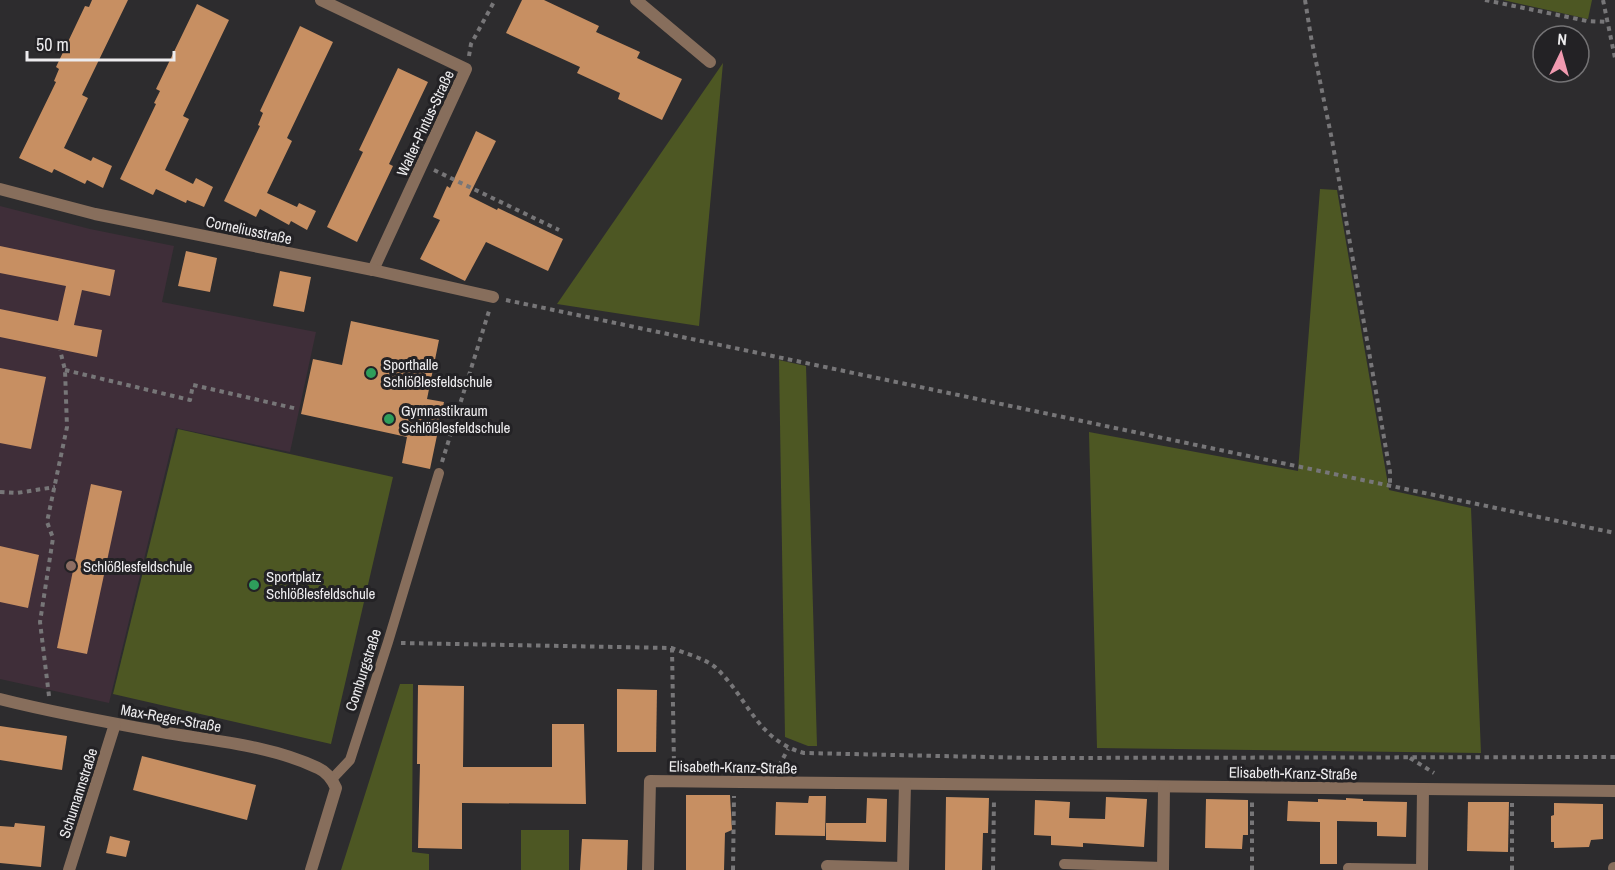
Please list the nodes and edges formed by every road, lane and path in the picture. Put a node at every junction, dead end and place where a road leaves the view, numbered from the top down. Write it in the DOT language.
graph roads {
  1 [pos="321,0"];
  2 [pos="495,0"];
  3 [pos="636,0"];
  4 [pos="1305,0"];
  5 [pos="1485,0"];
  6 [pos="1603,0"];
  7 [pos="1608,22"];
  8 [pos="1615,58"];
  9 [pos="710,62"];
  10 [pos="466,69"];
  11 [pos="422,165"];
  12 [pos="0,189"];
  13 [pos="559,230"];
  14 [pos="373,270"];
  15 [pos="493,297"];
  16 [pos="60,350"];
  17 [pos="65,370"];
  18 [pos="298,409"];
  19 [pos="439,473"];
  20 [pos="1390,485"];
  21 [pos="55,487"];
  22 [pos="0,492"];
  23 [pos="1615,533"];
  24 [pos="388,642"];
  25 [pos="672,648"];
  26 [pos="0,699"];
  27 [pos="50,711"];
  28 [pos="116,724"];
  29 [pos="1615,757"];
  30 [pos="674,765"];
  31 [pos="332,779"];
  32 [pos="734,782"];
  33 [pos="904,784"];
  34 [pos="994,785"];
  35 [pos="1164,787"];
  36 [pos="1252,788"];
  37 [pos="1422,789"];
  38 [pos="1512,790"];
  39 [pos="1615,791"];
  40 [pos="1064,864"];
  41 [pos="827,866"];
  42 [pos="1348,867"];
  43 [pos="903,869"];
  44 [pos="1163,869"];
  45 [pos="69,870"];
  46 [pos="311,870"];
  47 [pos="648,870"];
  48 [pos="733,870"];
  49 [pos="993,870"];
  50 [pos="1252,870"];
  51 [pos="1422,870"];
  52 [pos="1512,870"];
  1 -- 10 [label="street, Walter-Pintus-Straße"];
  2 -- 10 [label="path"];
  3 -- 9 [label="street"];
  4 -- 20 [label="path"];
  5 -- 7 [label="path"];
  6 -- 7 [label="path"];
  7 -- 8 [label="path"];
  10 -- 11 [label="street, Walter-Pintus-Straße"];
  11 -- 13 [label="path"];
  11 -- 14 [label="street, Walter-Pintus-Straße"];
  12 -- 14 [label="street, Corneliusstraße"];
  14 -- 15 [label="street, Corneliusstraße"];
  15 -- 19 [label="path"];
  15 -- 20 [label="path"];
  16 -- 17 [label="path"];
  17 -- 18 [label="path"];
  17 -- 21 [label="path"];
  19 -- 24 [label="lane, Comburgstraße"];
  20 -- 23 [label="path"];
  21 -- 22 [label="path"];
  21 -- 27 [label="path"];
  24 -- 25 [label="path"];
  24 -- 31 [label="lane, Comburgstraße"];
  25 -- 29 [label="path"];
  25 -- 30 [label="path"];
  26 -- 27 [label="street, Max-Reger-Straße"];
  27 -- 28 [label="street, Max-Reger-Straße"];
  28 -- 31 [label="street, Max-Reger-Straße"];
  28 -- 45 [label="street, Schumannstraße"];
  31 -- 46 [label="street"];
  32 -- 33 [label="street, Elisabeth-Kranz-Straße"];
  32 -- 47 [label="street, Elisabeth-Kranz-Straße"];
  32 -- 48 [label="path"];
  33 -- 34 [label="street, Elisabeth-Kranz-Straße"];
  33 -- 43 [label="street"];
  34 -- 35 [label="street, Elisabeth-Kranz-Straße"];
  34 -- 49 [label="path"];
  35 -- 36 [label="street, Elisabeth-Kranz-Straße"];
  35 -- 44 [label="street"];
  36 -- 37 [label="street, Elisabeth-Kranz-Straße"];
  36 -- 50 [label="path"];
  37 -- 38 [label="street, Elisabeth-Kranz-Straße"];
  37 -- 51 [label="street"];
  38 -- 39 [label="street, Elisabeth-Kranz-Straße"];
  38 -- 52 [label="path"];
  40 -- 44 [label="lane"];
  41 -- 43 [label="street"];
  42 -- 51 [label="lane"];
}
